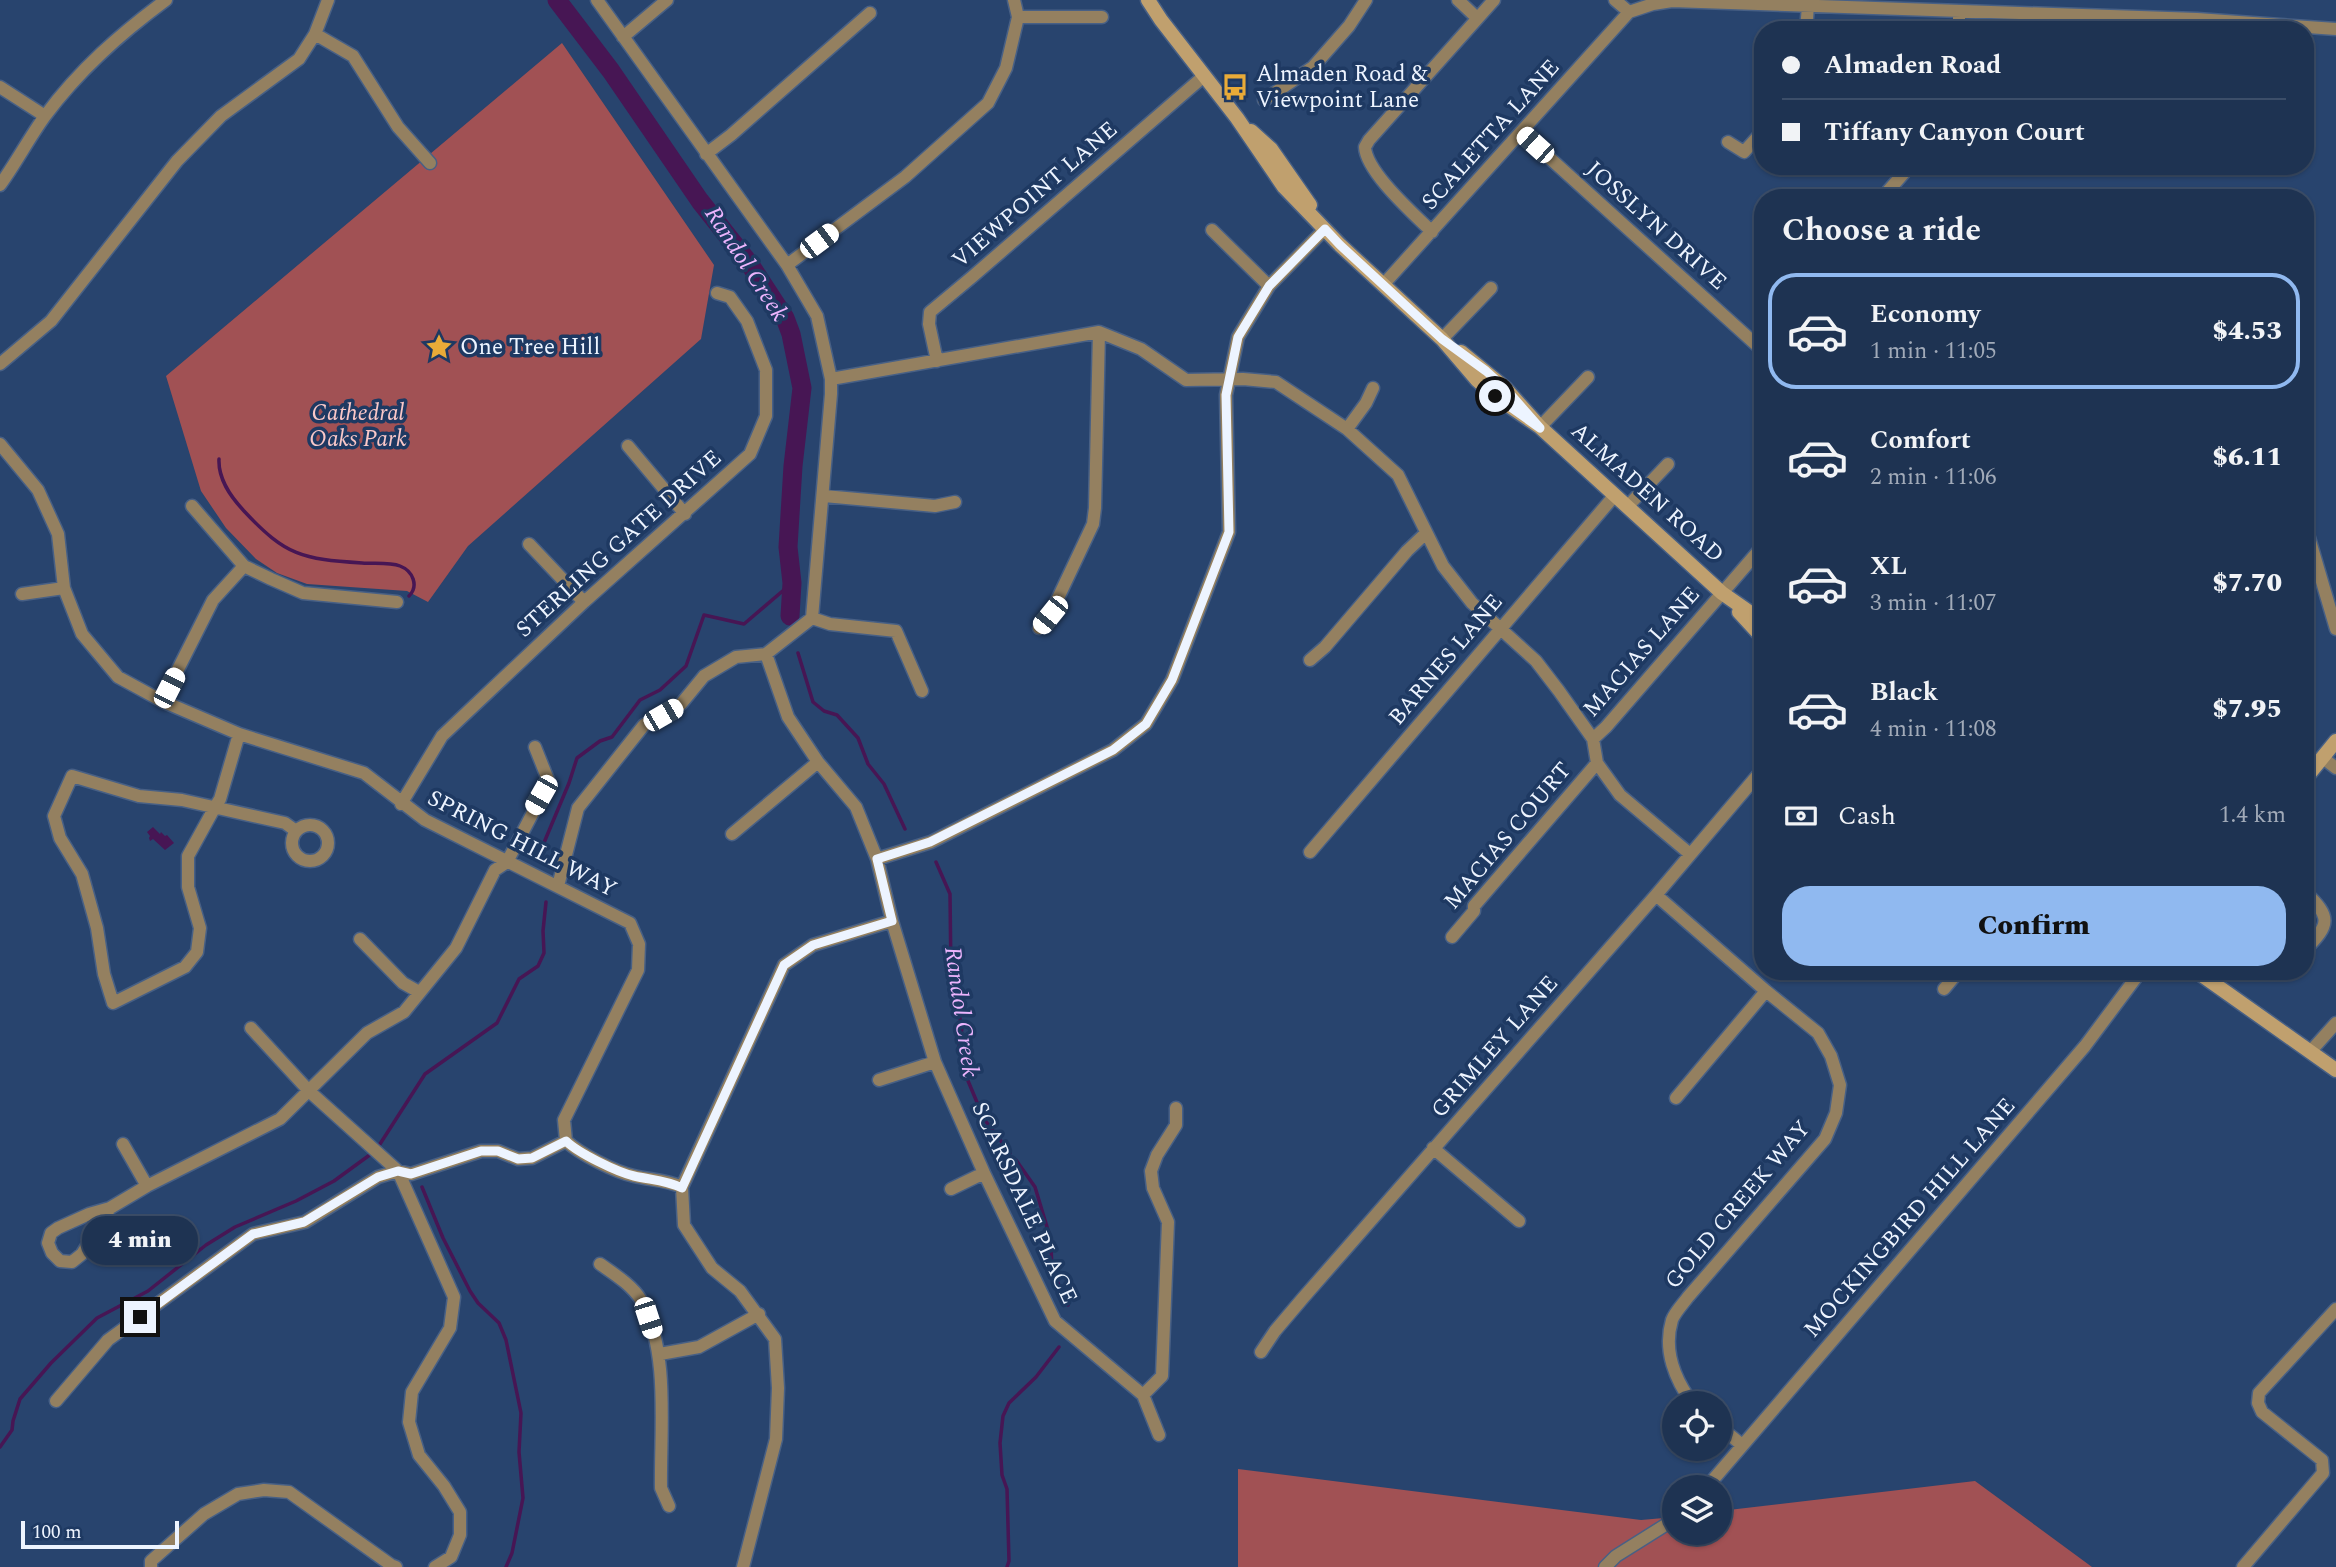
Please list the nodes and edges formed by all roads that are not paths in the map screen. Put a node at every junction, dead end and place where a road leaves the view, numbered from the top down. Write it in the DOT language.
graph roads {
  1 [pos="166,0"];
  2 [pos="328,0"];
  3 [pos="597,0"];
  4 [pos="667,0"];
  5 [pos="1014,0"];
  6 [pos="1148,0"];
  7 [pos="1366,0"];
  8 [pos="1458,0"];
  9 [pos="1494,0"];
  10 [pos="1615,0"];
  11 [pos="1808,6"];
  12 [pos="1959,10"];
  13 [pos="1629,12"];
  14 [pos="870,13"];
  15 [pos="1018,17"];
  16 [pos="1101,17"];
  17 [pos="1477,18"];
  18 [pos="1807,21"];
  19 [pos="1959,21"];
  20 [pos="2225,21"];
  21 [pos="2314,27"];
  22 [pos="2336,29"];
  23 [pos="315,34"];
  24 [pos="623,37"];
  25 [pos="1204,76"];
  26 [pos="0,87"];
  27 [pos="1264,100"];
  28 [pos="45,116"];
  29 [pos="1522,133"];
  30 [pos="1754,141"];
  31 [pos="1728,142"];
  32 [pos="706,154"];
  33 [pos="430,163"];
  34 [pos="1902,175"];
  35 [pos="0,185"];
  36 [pos="1890,189"];
  37 [pos="1325,229"];
  38 [pos="1212,230"];
  39 [pos="1432,232"];
  40 [pos="787,265"];
  41 [pos="1382,285"];
  42 [pos="1269,286"];
  43 [pos="1491,288"];
  44 [pos="718,293"];
  45 [pos="1099,332"];
  46 [pos="1754,337"];
  47 [pos="1442,339"];
  48 [pos="937,361"];
  49 [pos="0,365"];
  50 [pos="1588,377"];
  51 [pos="831,379"];
  52 [pos="1229,379"];
  53 [pos="1373,388"];
  54 [pos="1540,428"];
  55 [pos="1347,429"];
  56 [pos="0,444"];
  57 [pos="628,446"];
  58 [pos="1668,464"];
  59 [pos="1615,495"];
  60 [pos="824,496"];
  61 [pos="955,502"];
  62 [pos="192,506"];
  63 [pos="1627,507"];
  64 [pos="685,514"];
  65 [pos="1425,534"];
  66 [pos="529,544"];
  67 [pos="2314,554"];
  68 [pos="1754,556"];
  69 [pos="244,566"];
  70 [pos="64,588"];
  71 [pos="1722,593"];
  72 [pos="22,594"];
  73 [pos="397,602"];
  74 [pos="584,602"];
  75 [pos="1754,615"];
  76 [pos="812,618"];
  77 [pos="1039,628"];
  78 [pos="1500,628"];
  79 [pos="1754,628"];
  80 [pos="2336,629"];
  81 [pos="766,654"];
  82 [pos="1310,660"];
  83 [pos="922,691"];
  84 [pos="162,701"];
  85 [pos="239,734"];
  86 [pos="1593,739"];
  87 [pos="2336,741"];
  88 [pos="536,747"];
  89 [pos="2323,758"];
  90 [pos="818,762"];
  91 [pos="1597,763"];
  92 [pos="2314,768"];
  93 [pos="2336,768"];
  94 [pos="1754,779"];
  95 [pos="401,804"];
  96 [pos="215,807"];
  97 [pos="296,831"];
  98 [pos="732,834"];
  99 [pos="1310,852"];
  100 [pos="1690,854"];
  101 [pos="877,859"];
  102 [pos="507,862"];
  103 [pos="558,886"];
  104 [pos="1656,895"];
  105 [pos="2314,901"];
  106 [pos="892,921"];
  107 [pos="1452,937"];
  108 [pos="360,939"];
  109 [pos="2314,941"];
  110 [pos="1754,980"];
  111 [pos="1754,980"];
  112 [pos="1952,980"];
  113 [pos="2134,980"];
  114 [pos="2209,980"];
  115 [pos="1944,989"];
  116 [pos="1766,990"];
  117 [pos="419,992"];
  118 [pos="2336,1023"];
  119 [pos="251,1028"];
  120 [pos="2310,1052"];
  121 [pos="935,1062"];
  122 [pos="2336,1070"];
  123 [pos="879,1080"];
  124 [pos="310,1092"];
  125 [pos="1676,1098"];
  126 [pos="1176,1108"];
  127 [pos="566,1141"];
  128 [pos="123,1144"];
  129 [pos="1433,1148"];
  130 [pos="398,1171"];
  131 [pos="984,1173"];
  132 [pos="147,1186"];
  133 [pos="682,1188"];
  134 [pos="951,1189"];
  135 [pos="110,1208"];
  136 [pos="1519,1221"];
  137 [pos="600,1264"];
  138 [pos="2336,1309"];
  139 [pos="759,1314"];
  140 [pos="1261,1352"];
  141 [pos="660,1354"];
  142 [pos="1685,1391"];
  143 [pos="1143,1395"];
  144 [pos="56,1401"];
  145 [pos="1159,1436"];
  146 [pos="1732,1437"];
  147 [pos="1742,1446"];
  148 [pos="1717,1475"];
  149 [pos="668,1506"];
  150 [pos="1662,1527"];
  151 [pos="151,1567"];
  152 [pos="396,1567"];
  153 [pos="435,1567"];
  154 [pos="743,1567"];
  155 [pos="1605,1567"];
  156 [pos="2243,1567"];
  1 -- 28 [label="street"];
  2 -- 23 [label="street"];
  3 -- 24 [label="street"];
  4 -- 24 [label="street"];
  5 -- 15 [label="street"];
  6 -- 25 [label="street, ALMADEN ROAD"];
  7 -- 27 [label="street"];
  8 -- 17 [label="street"];
  9 -- 17 [label="street"];
  10 -- 13 [label="street"];
  11 -- 12 [label="street"];
  11 -- 13 [label="street"];
  11 -- 18 [label="street"];
  12 -- 19 [label="street"];
  12 -- 20 [label="street"];
  13 -- 29 [label="street, SCALETTA LANE"];
  14 -- 32 [label="street"];
  15 -- 16 [label="street"];
  15 -- 40 [label="street"];
  17 -- 39 [label="street"];
  21 -- 22 [label="street"];
  23 -- 33 [label="street"];
  23 -- 49 [label="street"];
  24 -- 32 [label="street"];
  25 -- 37 [label="street, ALMADEN ROAD"];
  25 -- 48 [label="street, VIEWPOINT LANE"];
  26 -- 28 [label="street"];
  28 -- 35 [label="street"];
  29 -- 39 [label="street, SCALETTA LANE"];
  29 -- 46 [label="street, JOSSLYN DRIVE"];
  30 -- 31 [label="street"];
  32 -- 40 [label="street"];
  34 -- 36 [label="street"];
  37 -- 41 [label="street, ALMADEN ROAD"];
  37 -- 42 [label="street"];
  38 -- 42 [label="street"];
  39 -- 41 [label="street, SCALETTA LANE"];
  40 -- 51 [label="street"];
  41 -- 47 [label="street, ALMADEN ROAD"];
  42 -- 52 [label="street"];
  43 -- 47 [label="street"];
  44 -- 64 [label="street, STERLING GATE DRIVE"];
  45 -- 48 [label="street"];
  45 -- 52 [label="street"];
  45 -- 77 [label="street"];
  47 -- 54 [label="street, ALMADEN ROAD"];
  48 -- 51 [label="street"];
  50 -- 54 [label="street"];
  51 -- 60 [label="street"];
  52 -- 55 [label="street"];
  52 -- 101 [label="street"];
  53 -- 55 [label="street"];
  54 -- 59 [label="street, ALMADEN ROAD"];
  55 -- 65 [label="street"];
  56 -- 70 [label="street, SPRING HILL WAY"];
  57 -- 64 [label="street"];
  58 -- 63 [label="street"];
  59 -- 63 [label="street, ALMADEN ROAD"];
  59 -- 78 [label="street, BARNES LANE"];
  60 -- 61 [label="street"];
  60 -- 76 [label="street"];
  62 -- 69 [label="street"];
  63 -- 71 [label="street, ALMADEN ROAD"];
  64 -- 74 [label="street, STERLING GATE DRIVE"];
  65 -- 78 [label="street"];
  65 -- 82 [label="street"];
  66 -- 74 [label="street"];
  67 -- 80 [label="street"];
  68 -- 71 [label="street, MACIAS LANE"];
  69 -- 73 [label="street"];
  69 -- 84 [label="street"];
  70 -- 72 [label="street"];
  70 -- 84 [label="street, SPRING HILL WAY"];
  71 -- 75 [label="street, ALMADEN ROAD"];
  71 -- 79 [label="street, ALMADEN ROAD"];
  71 -- 86 [label="street, MACIAS LANE"];
  74 -- 95 [label="street, STERLING GATE DRIVE"];
  76 -- 81 [label="street"];
  76 -- 83 [label="street"];
  78 -- 86 [label="street"];
  78 -- 99 [label="street, BARNES LANE"];
  81 -- 90 [label="street, SCARSDALE PLACE"];
  81 -- 103 [label="street"];
  84 -- 85 [label="street, SPRING HILL WAY"];
  85 -- 95 [label="street, SPRING HILL WAY"];
  85 -- 96 [label="street"];
  86 -- 91 [label="street"];
  87 -- 89 [label="street"];
  88 -- 102 [label="street"];
  89 -- 92 [label="street"];
  89 -- 93 [label="street"];
  90 -- 98 [label="street"];
  90 -- 101 [label="street, SCARSDALE PLACE"];
  91 -- 100 [label="street"];
  91 -- 107 [label="street, MACIAS COURT"];
  94 -- 100 [label="street, GRIMLEY LANE"];
  95 -- 102 [label="street, SPRING HILL WAY"];
  96 -- 96 [label="street"];
  96 -- 97 [label="street"];
  100 -- 104 [label="street, GRIMLEY LANE"];
  101 -- 106 [label="street, SCARSDALE PLACE"];
  102 -- 103 [label="street, SPRING HILL WAY"];
  102 -- 117 [label="street"];
  103 -- 127 [label="street, SPRING HILL WAY"];
  104 -- 111 [label="street, GOLD CREEK WAY"];
  104 -- 129 [label="street, GRIMLEY LANE"];
  105 -- 109 [label="street"];
  106 -- 121 [label="street, SCARSDALE PLACE"];
  106 -- 133 [label="street"];
  108 -- 117 [label="street"];
  110 -- 116 [label="street, GOLD CREEK WAY"];
  112 -- 115 [label="street"];
  113 -- 147 [label="street, MOCKINGBIRD HILL LANE"];
  114 -- 120 [label="street"];
  116 -- 125 [label="street"];
  116 -- 142 [label="street, GOLD CREEK WAY"];
  117 -- 124 [label="street"];
  118 -- 120 [label="street"];
  119 -- 124 [label="street"];
  120 -- 122 [label="street"];
  121 -- 123 [label="street"];
  121 -- 131 [label="street, SCARSDALE PLACE"];
  124 -- 130 [label="street"];
  124 -- 132 [label="street"];
  126 -- 143 [label="street"];
  127 -- 130 [label="street"];
  127 -- 133 [label="street"];
  128 -- 132 [label="street"];
  129 -- 136 [label="street"];
  129 -- 140 [label="street, GRIMLEY LANE"];
  130 -- 144 [label="street"];
  130 -- 153 [label="street"];
  131 -- 134 [label="street"];
  131 -- 143 [label="street, SCARSDALE PLACE"];
  132 -- 135 [label="street"];
  133 -- 139 [label="street"];
  135 -- 135 [label="street"];
  137 -- 141 [label="street"];
  138 -- 156 [label="street"];
  139 -- 141 [label="street"];
  139 -- 154 [label="street"];
  141 -- 149 [label="street"];
  143 -- 145 [label="street"];
  146 -- 147 [label="street"];
  147 -- 148 [label="street, MOCKINGBIRD HILL LANE"];
  150 -- 155 [label="street"];
  151 -- 152 [label="street"];
}
